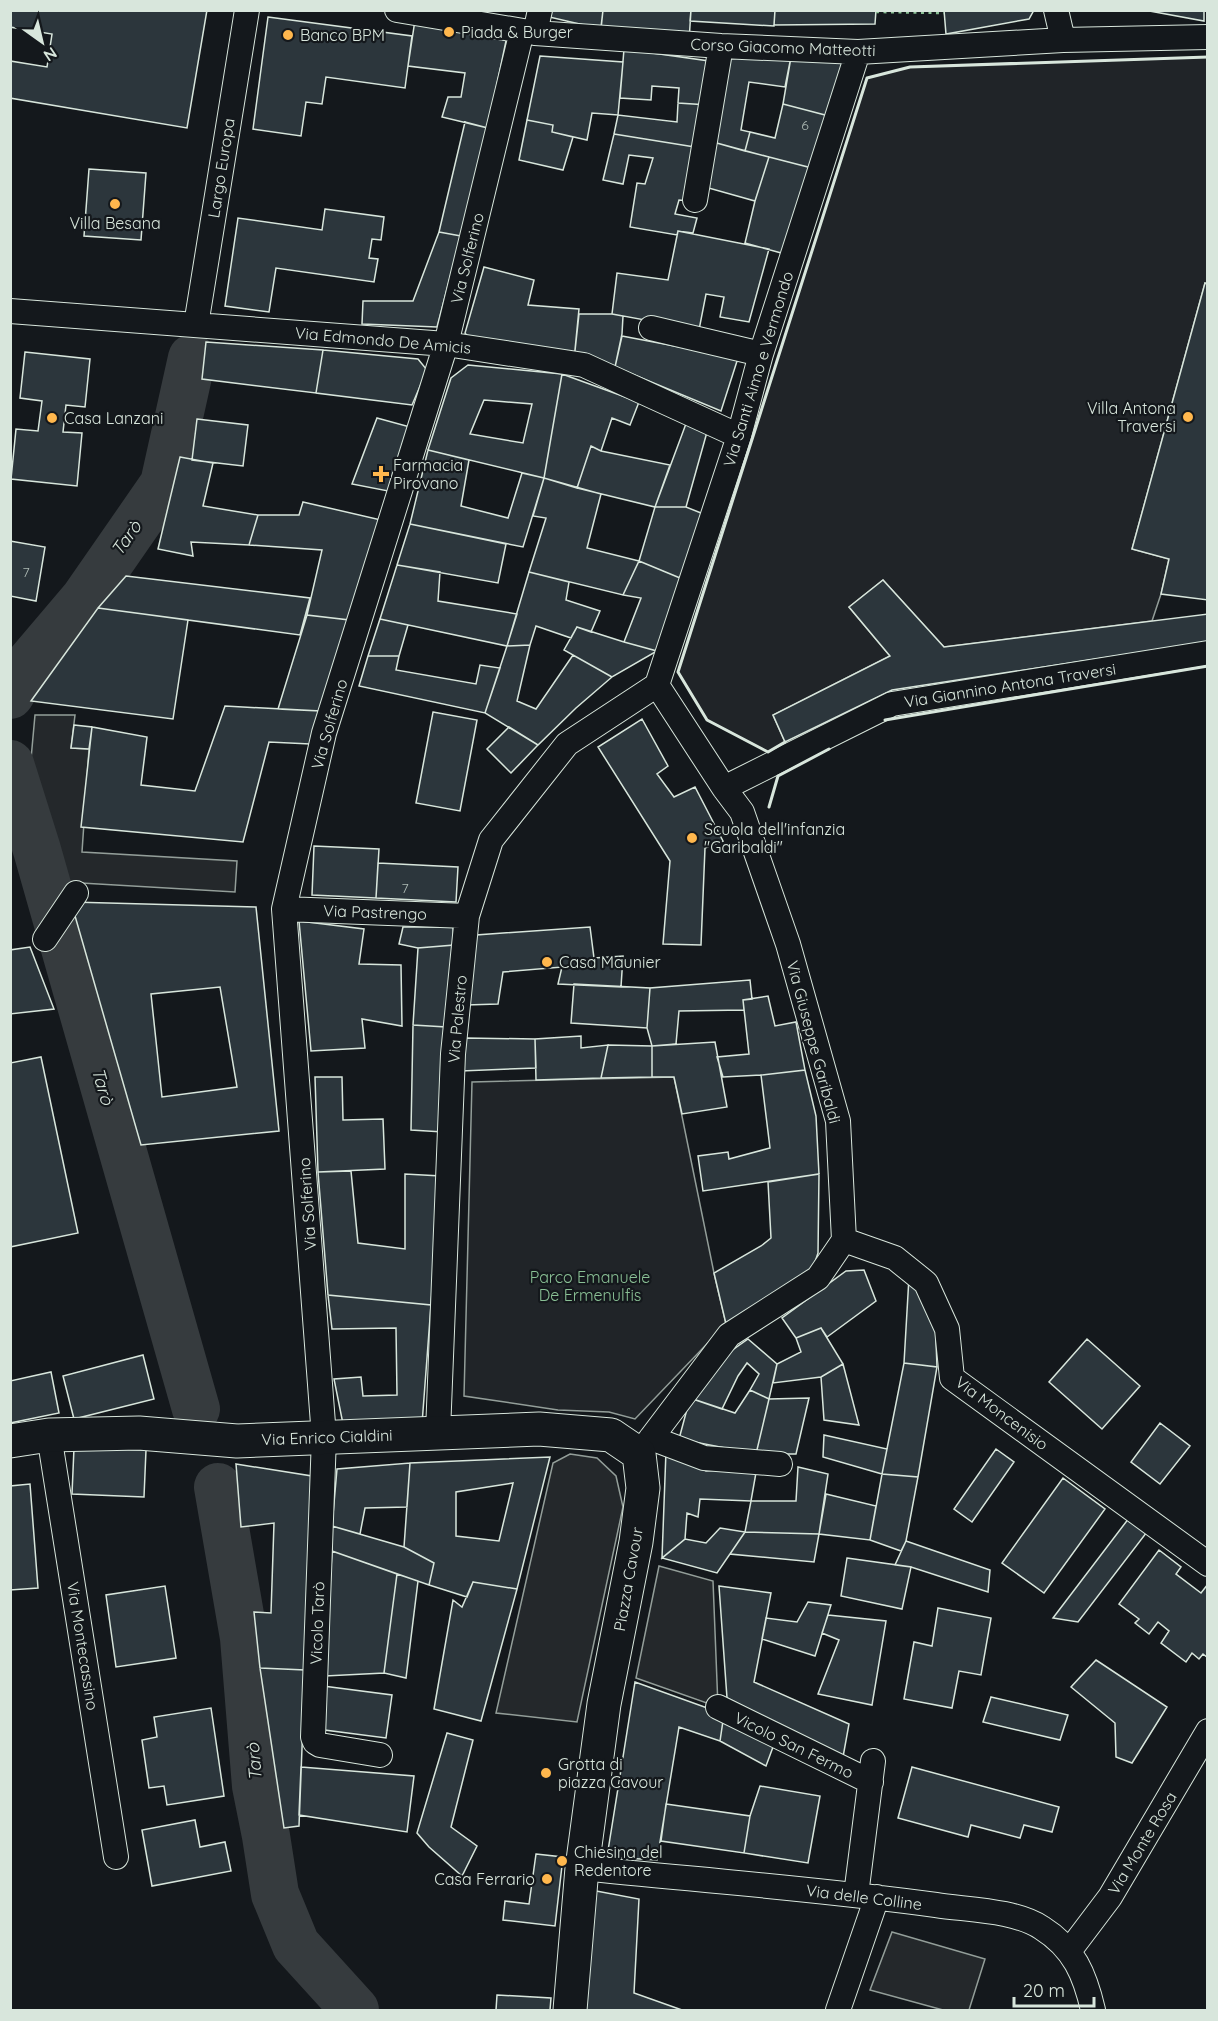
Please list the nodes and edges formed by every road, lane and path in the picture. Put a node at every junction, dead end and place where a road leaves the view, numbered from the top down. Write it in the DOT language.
graph roads {
  1 [pos="247,10"];
  2 [pos="397,10"];
  3 [pos="1056,10"];
  4 [pos="532,25"];
  5 [pos="1208,37"];
  6 [pos="1063,40"];
  7 [pos="721,46"];
  8 [pos="858,52"];
  9 [pos="695,200"];
  10 [pos="10,311"];
  11 [pos="196,325"];
  12 [pos="651,328"];
  13 [pos="446,344"];
  14 [pos="761,354"];
  15 [pos="740,436"];
  16 [pos="1208,653"];
  17 [pos="657,685"];
  18 [pos="724,788"];
  19 [pos="76,894"];
  20 [pos="284,909"];
  21 [pos="466,916"];
  22 [pos="45,939"];
  23 [pos="844,1240"];
  24 [pos="438,1432"];
  25 [pos="50,1435"];
  26 [pos="324,1437"];
  27 [pos="10,1441"];
  28 [pos="645,1446"];
  29 [pos="780,1464"];
  30 [pos="1208,1564"];
  31 [pos="718,1707"];
  32 [pos="1208,1731"];
  33 [pos="380,1755"];
  34 [pos="116,1857"];
  35 [pos="582,1868"];
  36 [pos="867,1896"];
  37 [pos="1070,1950"];
  38 [pos="570,2010"];
  39 [pos="838,2010"];
  40 [pos="1093,2010"];
  1 -- 11 [label="street, Largo Europa"];
  2 -- 4 [label="street, Corso Giacomo Matteotti"];
  3 -- 6 [label="street"];
  4 -- 7 [label="street, Corso Giacomo Matteotti"];
  4 -- 13 [label="street, Via Solferino"];
  5 -- 6 [label="street, Corso Giacomo Matteotti"];
  6 -- 8 [label="street, Corso Giacomo Matteotti"];
  7 -- 8 [label="street, Corso Giacomo Matteotti"];
  7 -- 9 [label="street"];
  8 -- 14 [label="street, Via Santi Aimo e Vermondo"];
  10 -- 11 [label="street, Via Edmondo De Amicis"];
  11 -- 13 [label="street, Via Edmondo De Amicis"];
  12 -- 14 [label="street"];
  13 -- 15 [label="street, Via Edmondo De Amicis"];
  13 -- 20 [label="street, Via Solferino"];
  14 -- 15 [label="street, Via Santi Aimo e Vermondo"];
  15 -- 17 [label="street, Via Santi Aimo e Vermondo"];
  16 -- 18 [label="street, Via Giannino Antona Traversi"];
  17 -- 18 [label="street, Via Giuseppe Garibaldi"];
  17 -- 21 [label="street, Via Palestro"];
  18 -- 23 [label="street, Via Giuseppe Garibaldi"];
  19 -- 22 [label="street"];
  20 -- 21 [label="street, Via Pastrengo"];
  20 -- 26 [label="street, Via Solferino"];
  21 -- 24 [label="street, Via Palestro"];
  23 -- 28 [label="street"];
  23 -- 30 [label="street, Via Moncenisio"];
  24 -- 26 [label="street, Via Enrico Cialdini"];
  24 -- 28 [label="street, Via Enrico Cialdini"];
  25 -- 26 [label="street, Via Enrico Cialdini"];
  25 -- 27 [label="street, Via Enrico Cialdini"];
  25 -- 34 [label="street, Via Montecassino"];
  26 -- 33 [label="street, Vicolo Tarò"];
  28 -- 29 [label="street"];
  28 -- 35 [label="street, Piazza Cavour"];
  31 -- 36 [label="street, Vicolo San Fermo"];
  32 -- 37 [label="street, Via Monte Rosa"];
  35 -- 36 [label="street, Via delle Colline"];
  35 -- 38 [label="street, Piazza Cavour"];
  36 -- 37 [label="street, Via delle Colline"];
  36 -- 39 [label="street, Vicolo San Fermo"];
  37 -- 40 [label="street, Via delle Colline"];
}
